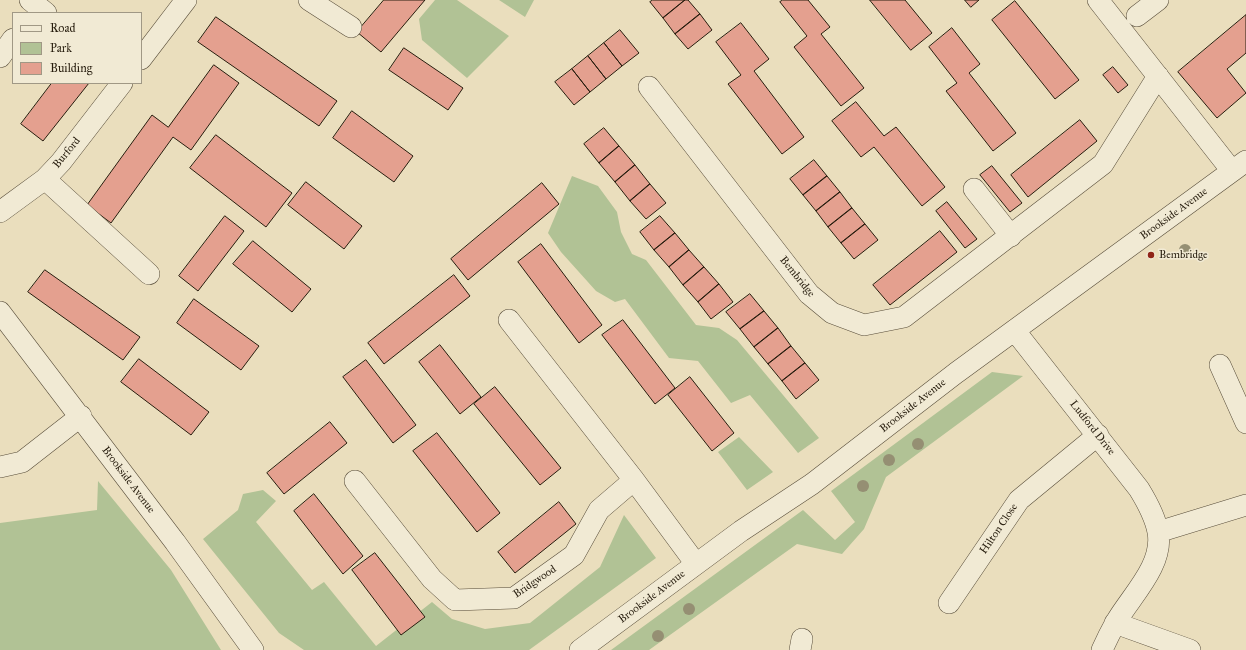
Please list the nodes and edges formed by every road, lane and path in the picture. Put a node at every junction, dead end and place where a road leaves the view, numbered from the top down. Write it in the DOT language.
graph roads {
  1 [pos="186,0"];
  2 [pos="309,0"];
  3 [pos="1098,0"];
  4 [pos="1158,0"];
  5 [pos="1137,16"];
  6 [pos="351,27"];
  7 [pos="12,40"];
  8 [pos="0,57"];
  9 [pos="142,57"];
  10 [pos="1158,76"];
  11 [pos="121,84"];
  12 [pos="649,87"];
  13 [pos="1239,166"];
  14 [pos="45,178"];
  15 [pos="974,189"];
  16 [pos="0,212"];
  17 [pos="1011,236"];
  18 [pos="150,274"];
  19 [pos="0,312"];
  20 [pos="509,320"];
  21 [pos="1015,331"];
  22 [pos="1220,365"];
  23 [pos="81,416"];
  24 [pos="1246,423"];
  25 [pos="1098,436"];
  26 [pos="0,467"];
  27 [pos="634,480"];
  28 [pos="355,481"];
  29 [pos="1246,505"];
  30 [pos="1158,532"];
  31 [pos="696,564"];
  32 [pos="949,603"];
  33 [pos="1116,622"];
  34 [pos="253,650"];
  35 [pos="580,650"];
  36 [pos="1102,650"];
  37 [pos="1190,650"];
  1 -- 9 [label="street"];
  2 -- 6 [label="street"];
  3 -- 10 [label="street"];
  4 -- 5 [label="street"];
  7 -- 8 [label="street"];
  10 -- 13 [label="street"];
  10 -- 17 [label="street, Bembridge"];
  11 -- 14 [label="street, Burford"];
  12 -- 17 [label="street, Bembridge"];
  13 -- 21 [label="street, Brookside Avenue"];
  14 -- 16 [label="street, Burford"];
  14 -- 18 [label="street"];
  15 -- 17 [label="street"];
  19 -- 23 [label="street, Brookside Avenue"];
  20 -- 27 [label="street"];
  21 -- 25 [label="street, Ludford Drive"];
  21 -- 31 [label="street, Brookside Avenue"];
  22 -- 24 [label="street"];
  23 -- 26 [label="street"];
  23 -- 34 [label="street, Brookside Avenue"];
  25 -- 30 [label="street, Ludford Drive"];
  25 -- 32 [label="street, Hilton Close"];
  27 -- 28 [label="street, Bridgwood"];
  27 -- 31 [label="street"];
  29 -- 30 [label="street"];
  30 -- 33 [label="street, Ludford Drive"];
  31 -- 35 [label="street, Brookside Avenue"];
  33 -- 36 [label="street, Ludford Drive"];
  33 -- 37 [label="street"];
}
